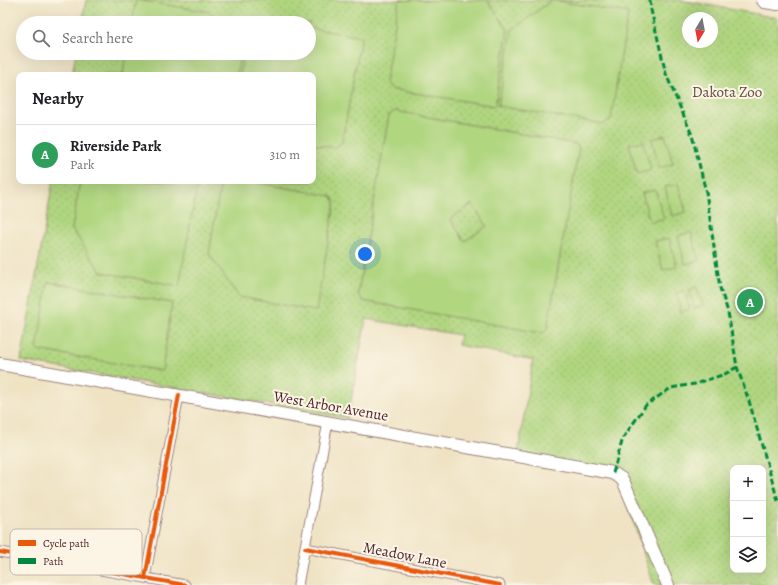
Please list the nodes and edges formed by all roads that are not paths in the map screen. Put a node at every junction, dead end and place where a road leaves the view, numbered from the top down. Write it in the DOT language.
graph roads {
  1 [pos="765,0"];
  2 [pos="778,2"];
  3 [pos="0,364"];
  4 [pos="179,395"];
  5 [pos="328,422"];
  6 [pos="305,548"];
  7 [pos="0,552"];
  8 [pos="10,554"];
  9 [pos="128,575"];
  10 [pos="145,578"];
  11 [pos="185,585"];
  12 [pos="298,585"];
  13 [pos="500,585"];
  14 [pos="668,585"];
  1 -- 2 [label="highway"];
  3 -- 4 [label="main road, West Arbor Avenue"];
  4 -- 5 [label="main road, West Arbor Avenue"];
  4 -- 10 [label="street"];
  5 -- 6 [label="street"];
  5 -- 14 [label="main road, West Arbor Avenue"];
  6 -- 12 [label="street"];
  6 -- 13 [label="street, Meadow Lane"];
  7 -- 8 [label="street"];
  9 -- 10 [label="street"];
  10 -- 11 [label="street"];
}
